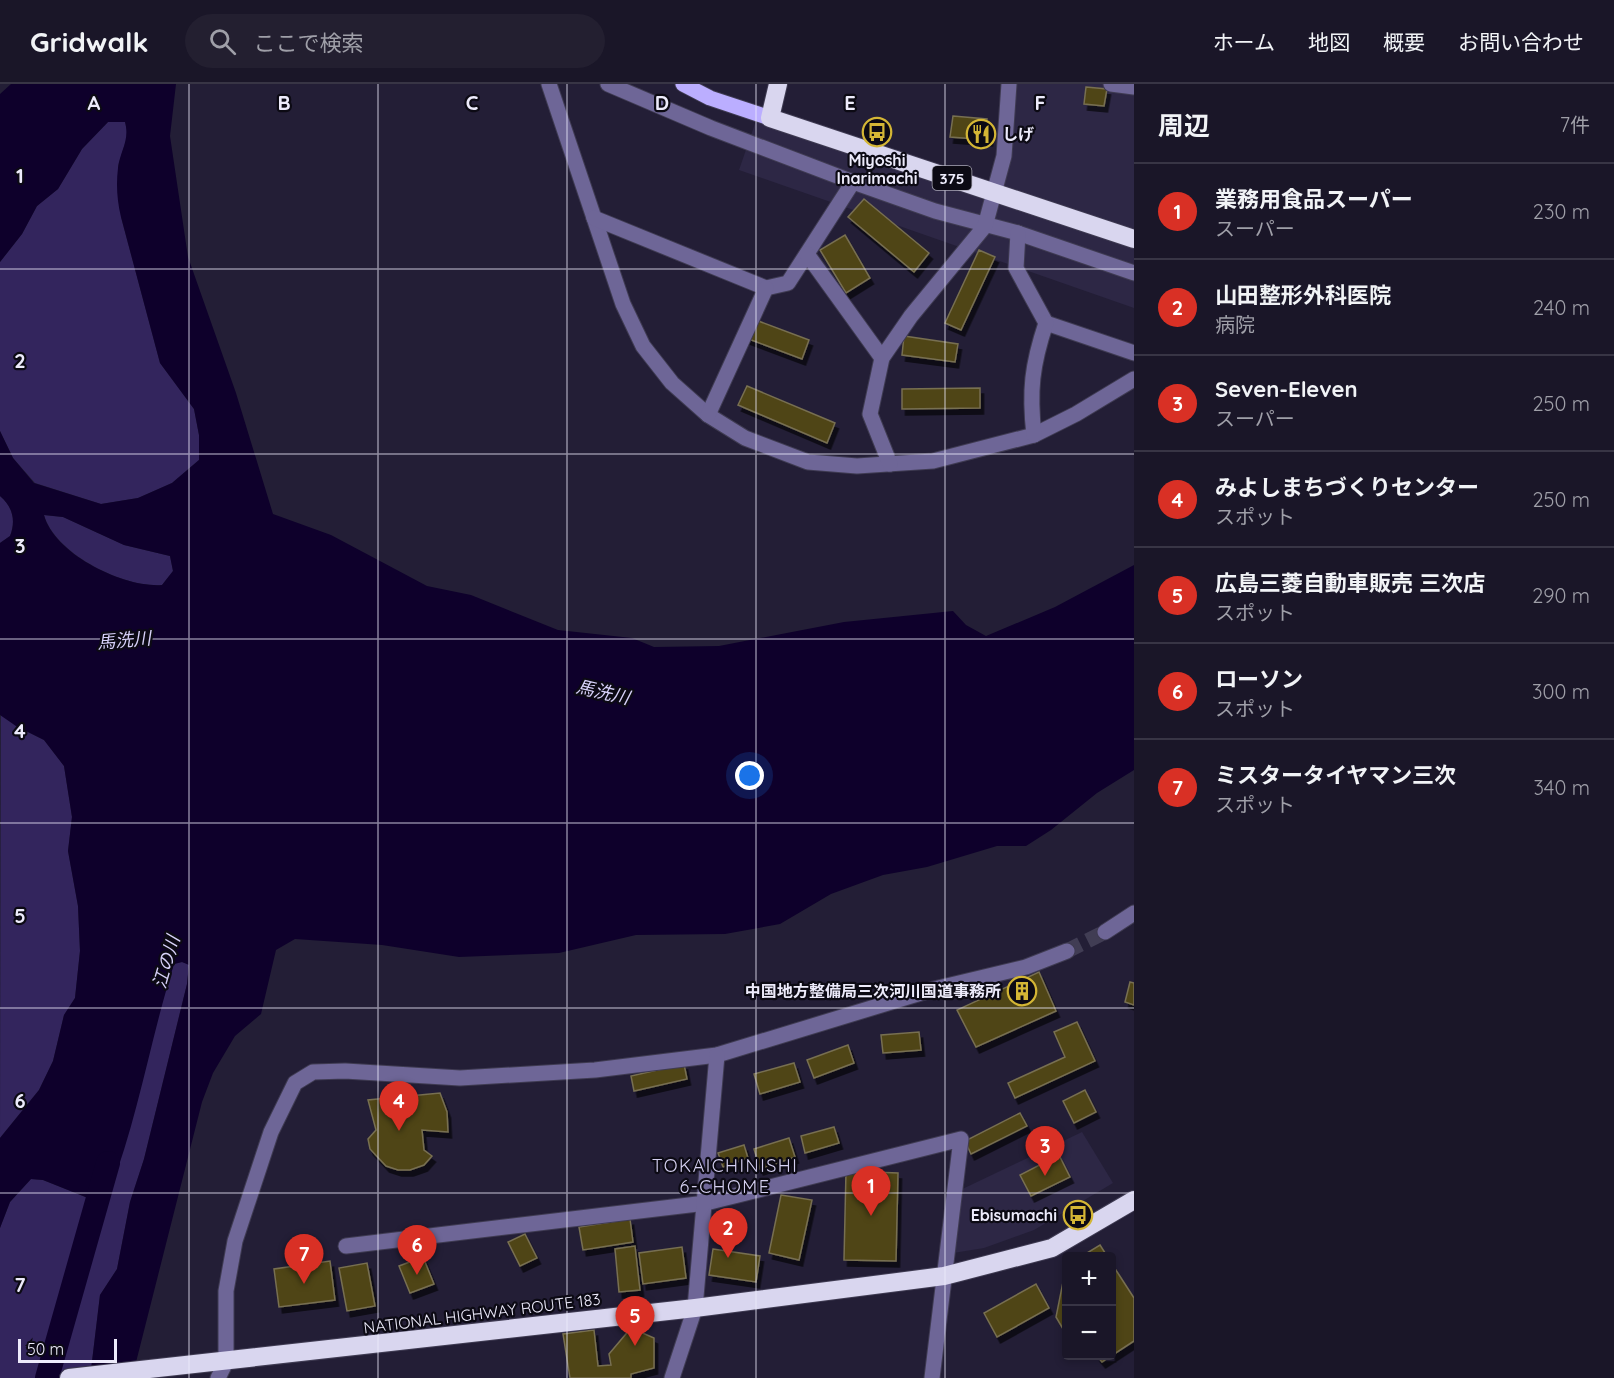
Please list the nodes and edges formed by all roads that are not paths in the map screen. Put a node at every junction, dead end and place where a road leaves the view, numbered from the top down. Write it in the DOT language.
graph roads {
  1 [pos="549,84"];
  2 [pos="608,84"];
  3 [pos="683,84"];
  4 [pos="778,84"];
  5 [pos="1009,84"];
  6 [pos="1111,84"];
  7 [pos="1134,87"];
  8 [pos="770,118"];
  9 [pos="853,182"];
  10 [pos="994,193"];
  11 [pos="594,218"];
  12 [pos="985,226"];
  13 [pos="1017,233"];
  14 [pos="1134,239"];
  15 [pos="807,254"];
  16 [pos="1134,273"];
  17 [pos="766,288"];
  18 [pos="1046,323"];
  19 [pos="1134,353"];
  20 [pos="882,357"];
  21 [pos="1134,379"];
  22 [pos="708,415"];
  23 [pos="1034,435"];
  24 [pos="890,464"];
  25 [pos="1134,913"];
  26 [pos="1105,932"];
  27 [pos="1067,951"];
  28 [pos="717,1055"];
  29 [pos="1134,1200"];
  30 [pos="706,1203"];
  31 [pos="346,1246"];
  32 [pos="944,1276"];
  33 [pos="695,1308"];
  34 [pos="222,1370"];
  35 [pos="69,1378"];
  36 [pos="672,1378"];
  37 [pos="932,1378"];
  1 -- 11 [label="street"];
  2 -- 9 [label="street"];
  3 -- 8 [label="main road"];
  4 -- 8 [label="highway"];
  5 -- 10 [label="street"];
  6 -- 7 [label="street"];
  8 -- 10 [label="highway, 375"];
  9 -- 12 [label="street"];
  9 -- 15 [label="street"];
  10 -- 12 [label="street"];
  10 -- 14 [label="highway, 375"];
  11 -- 17 [label="street"];
  11 -- 22 [label="street"];
  12 -- 13 [label="street"];
  12 -- 20 [label="street"];
  13 -- 16 [label="street"];
  13 -- 18 [label="street"];
  15 -- 17 [label="street"];
  15 -- 20 [label="street"];
  17 -- 22 [label="street"];
  18 -- 19 [label="street"];
  18 -- 23 [label="street"];
  20 -- 24 [label="street"];
  21 -- 23 [label="street"];
  22 -- 24 [label="street"];
  23 -- 24 [label="street"];
  25 -- 26 [label="street"];
  27 -- 28 [label="street"];
  28 -- 30 [label="street"];
  28 -- 34 [label="street"];
  29 -- 32 [label="highway, NATIONAL HIGHWAY ROUTE 183"];
  30 -- 31 [label="street"];
  30 -- 32 [label="street"];
  30 -- 33 [label="street"];
  32 -- 33 [label="highway, NATIONAL HIGHWAY ROUTE 183"];
  32 -- 37 [label="street"];
  33 -- 34 [label="highway, NATIONAL HIGHWAY ROUTE 183"];
  33 -- 36 [label="street"];
  34 -- 35 [label="highway, NATIONAL HIGHWAY ROUTE 183"];
}
